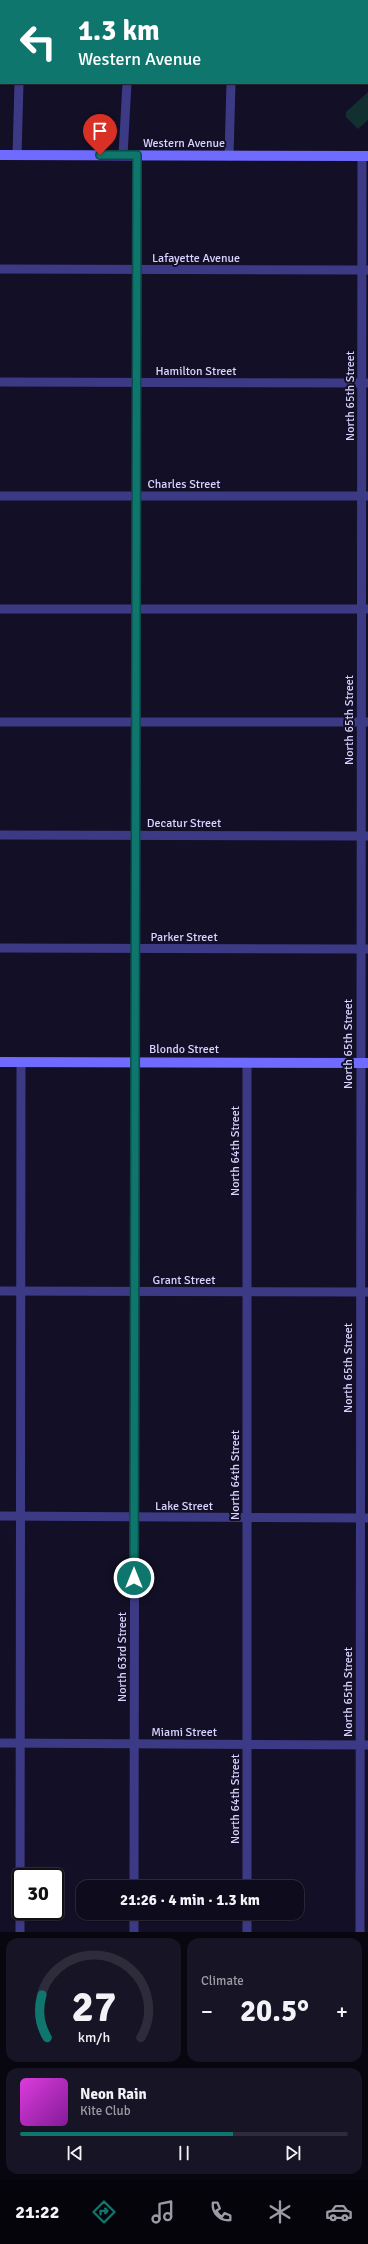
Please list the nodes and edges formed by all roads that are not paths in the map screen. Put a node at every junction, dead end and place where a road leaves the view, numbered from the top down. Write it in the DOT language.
graph roads {
  1 [pos="20,84"];
  2 [pos="127,84"];
  3 [pos="231,84"];
  4 [pos="0,155"];
  5 [pos="17,155"];
  6 [pos="123,155"];
  7 [pos="137,155"];
  8 [pos="229,156"];
  9 [pos="365,156"];
  10 [pos="0,269"];
  11 [pos="136,270"];
  12 [pos="365,270"];
  13 [pos="0,382"];
  14 [pos="136,383"];
  15 [pos="365,383"];
  16 [pos="0,496"];
  17 [pos="135,496"];
  18 [pos="365,496"];
  19 [pos="0,609"];
  20 [pos="135,609"];
  21 [pos="365,609"];
  22 [pos="0,722"];
  23 [pos="135,722"];
  24 [pos="364,722"];
  25 [pos="0,835"];
  26 [pos="134,835"];
  27 [pos="364,836"];
  28 [pos="0,948"];
  29 [pos="134,949"];
  30 [pos="364,949"];
  31 [pos="0,1062"];
  32 [pos="21,1062"];
  33 [pos="134,1062"];
  34 [pos="246,1063"];
  35 [pos="364,1063"];
  36 [pos="0,1291"];
  37 [pos="20,1291"];
  38 [pos="134,1292"];
  39 [pos="247,1292"];
  40 [pos="364,1292"];
  41 [pos="0,1516"];
  42 [pos="20,1517"];
  43 [pos="134,1517"];
  44 [pos="247,1518"];
  45 [pos="364,1518"];
  46 [pos="0,1743"];
  47 [pos="20,1743"];
  48 [pos="134,1744"];
  49 [pos="247,1744"];
  50 [pos="364,1745"];
  51 [pos="134,1880"];
  52 [pos="247,1880"];
  53 [pos="134,1920"];
  54 [pos="247,1920"];
  55 [pos="20,1932"];
  56 [pos="134,1932"];
  57 [pos="247,1932"];
  58 [pos="360,1932"];
  1 -- 5 [label="street"];
  2 -- 6 [label="street"];
  3 -- 8 [label="street"];
  4 -- 5 [label="street, Western Avenue"];
  5 -- 6 [label="street, Western Avenue"];
  6 -- 7 [label="street, Western Avenue"];
  7 -- 8 [label="street, Western Avenue"];
  7 -- 11 [label="street, North 63rd Street"];
  8 -- 9 [label="street, Western Avenue"];
  9 -- 12 [label="street, North 65th Street"];
  10 -- 11 [label="street, Lafayette Avenue"];
  11 -- 12 [label="street, Lafayette Avenue"];
  11 -- 14 [label="street, North 63rd Street"];
  12 -- 15 [label="street, North 65th Street"];
  13 -- 14 [label="street, Hamilton Street"];
  14 -- 15 [label="street, Hamilton Street"];
  14 -- 17 [label="street, North 63rd Street"];
  15 -- 18 [label="street, North 65th Street"];
  16 -- 17 [label="street, Charles Street"];
  17 -- 18 [label="street, Charles Street"];
  17 -- 20 [label="street, North 63rd Street"];
  18 -- 21 [label="street, North 65th Street"];
  19 -- 20 [label="street"];
  20 -- 21 [label="street"];
  20 -- 23 [label="street, North 63rd Street"];
  21 -- 24 [label="street, North 65th Street"];
  22 -- 23 [label="street"];
  23 -- 24 [label="street"];
  23 -- 26 [label="street, North 63rd Street"];
  24 -- 27 [label="street, North 65th Street"];
  25 -- 26 [label="street, Decatur Street"];
  26 -- 27 [label="street, Decatur Street"];
  26 -- 29 [label="street, North 63rd Street"];
  27 -- 30 [label="street, North 65th Street"];
  28 -- 29 [label="street, Parker Street"];
  29 -- 30 [label="street, Parker Street"];
  29 -- 33 [label="street, North 63rd Street"];
  30 -- 35 [label="street, North 65th Street"];
  31 -- 32 [label="street, Blondo Street"];
  32 -- 33 [label="street, Blondo Street"];
  32 -- 37 [label="street"];
  33 -- 34 [label="street, Blondo Street"];
  33 -- 38 [label="street, North 63rd Street"];
  34 -- 35 [label="street, Blondo Street"];
  34 -- 39 [label="street, North 64th Street"];
  35 -- 40 [label="street, North 65th Street"];
  36 -- 37 [label="street, Grant Street"];
  37 -- 38 [label="street, Grant Street"];
  37 -- 42 [label="street"];
  38 -- 39 [label="street, Grant Street"];
  38 -- 43 [label="street, North 63rd Street"];
  39 -- 40 [label="street, Grant Street"];
  39 -- 44 [label="street, North 64th Street"];
  40 -- 45 [label="street, North 65th Street"];
  41 -- 42 [label="street, Lake Street"];
  42 -- 43 [label="street, Lake Street"];
  42 -- 47 [label="street"];
  43 -- 44 [label="street, Lake Street"];
  43 -- 48 [label="street, North 63rd Street"];
  44 -- 45 [label="street, Lake Street"];
  44 -- 49 [label="street, North 64th Street"];
  45 -- 50 [label="street, North 65th Street"];
  46 -- 47 [label="street, Miami Street"];
  47 -- 48 [label="street, Miami Street"];
  47 -- 55 [label="street"];
  48 -- 49 [label="street, Miami Street"];
  48 -- 51 [label="street, North 63rd Street"];
  49 -- 50 [label="street, Miami Street"];
  49 -- 52 [label="street, North 64th Street"];
  50 -- 58 [label="street, North 65th Street"];
  53 -- 56 [label="street"];
  54 -- 57 [label="street"];
}
